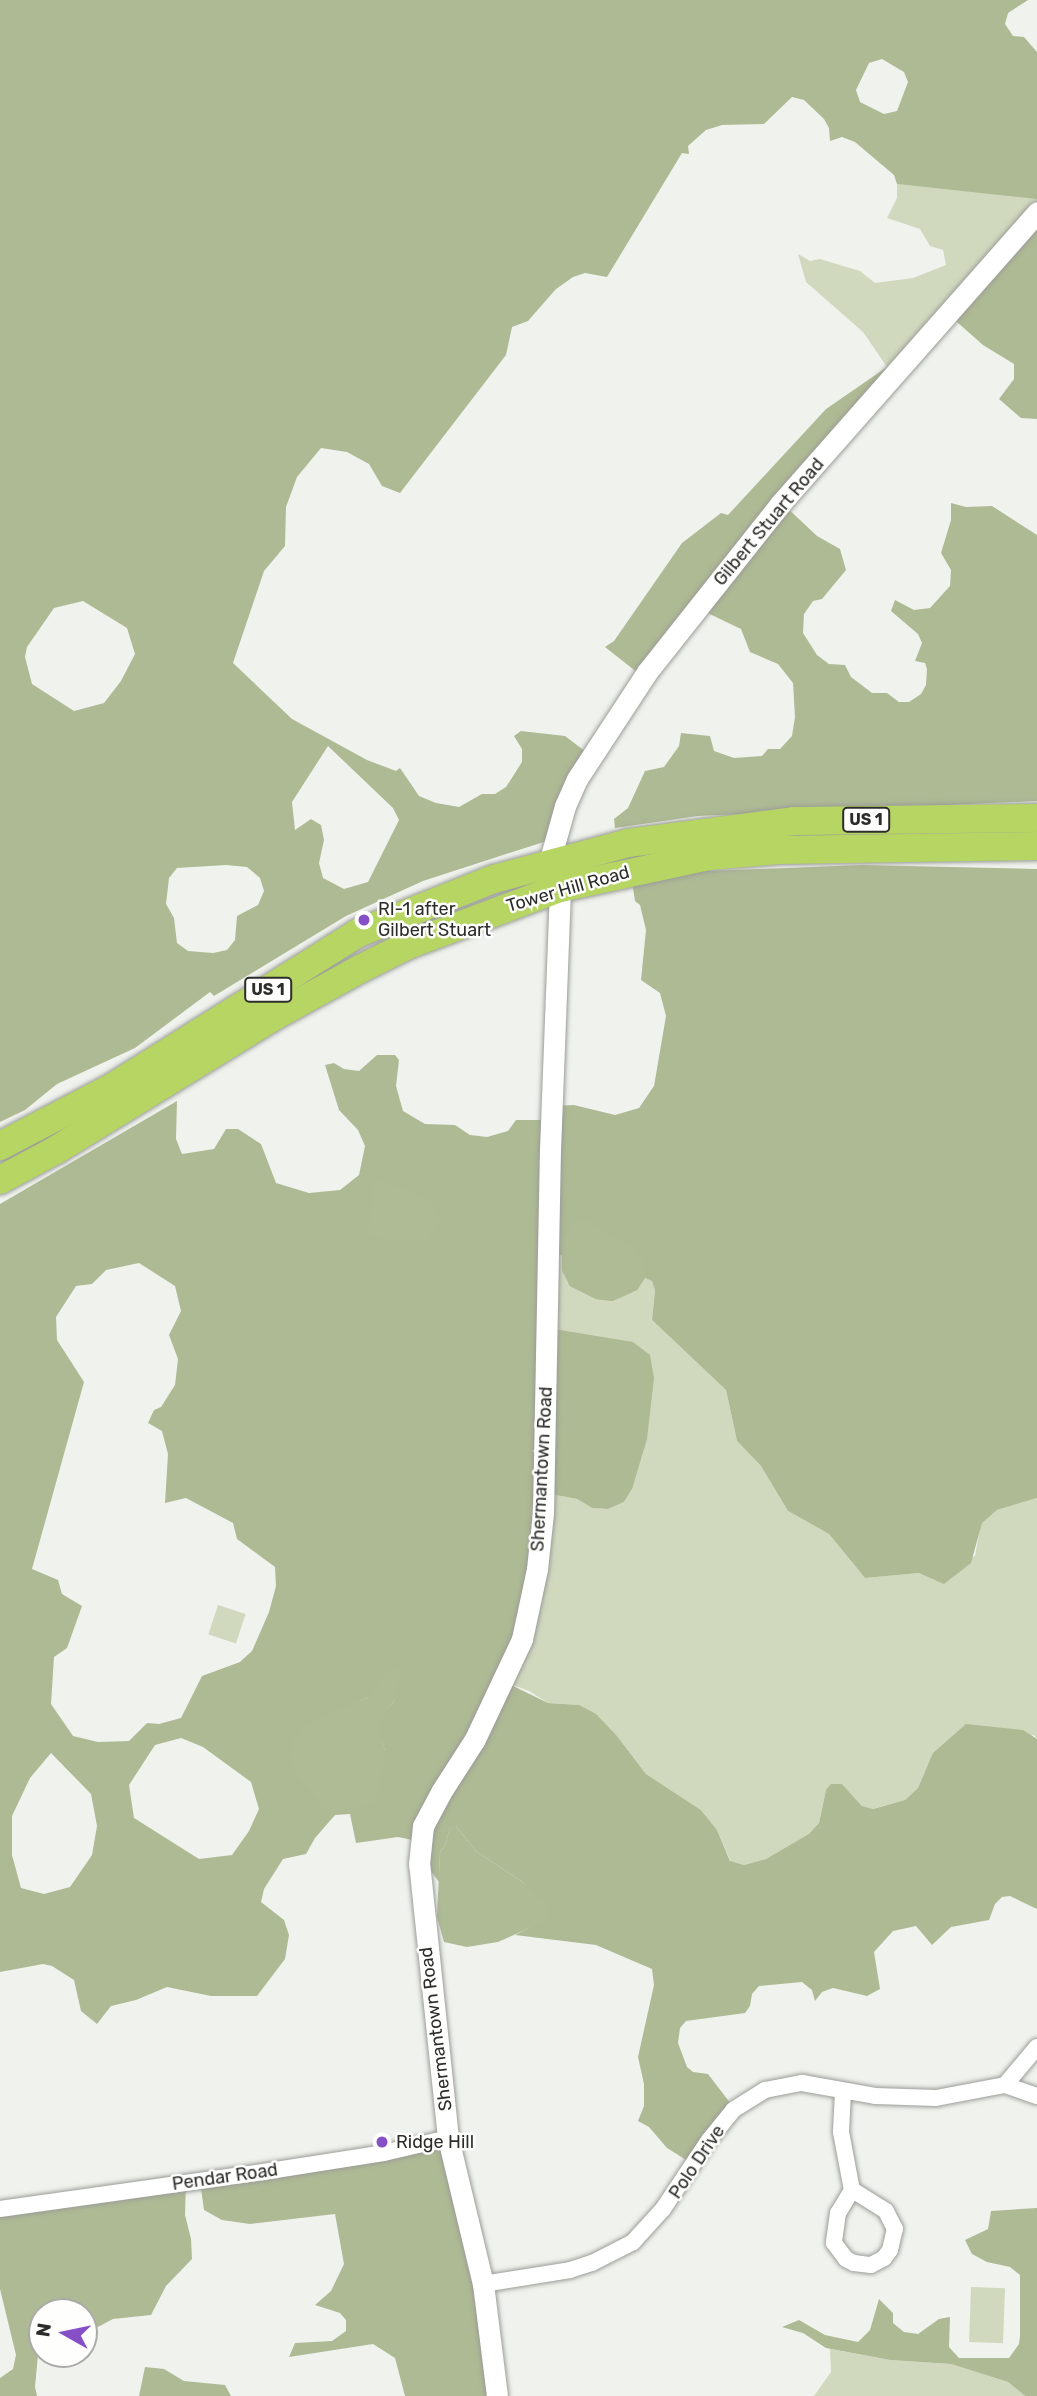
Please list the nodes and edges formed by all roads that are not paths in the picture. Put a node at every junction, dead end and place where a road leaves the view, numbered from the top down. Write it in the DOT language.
graph roads {
  1 [pos="1037,212"];
  2 [pos="1037,818"];
  3 [pos="1037,846"];
  4 [pos="555,876"];
  5 [pos="0,1146"];
  6 [pos="0,1180"];
  7 [pos="1037,2047"];
  8 [pos="1004,2085"];
  9 [pos="844,2092"];
  10 [pos="1037,2096"];
  11 [pos="448,2138"];
  12 [pos="852,2190"];
  13 [pos="0,2209"];
  14 [pos="483,2284"];
  15 [pos="497,2396"];
  1 -- 4 [label="street, Gilbert Stuart Road"];
  2 -- 4 [label="highway, Tower Hill Road / US 1"];
  3 -- 4 [label="highway, Tower Hill Road / US 1"];
  4 -- 5 [label="highway, Tower Hill Road / US 1"];
  4 -- 6 [label="highway, Tower Hill Road / US 1"];
  4 -- 11 [label="street, Shermantown Road"];
  7 -- 8 [label="street"];
  8 -- 9 [label="street, Polo Drive"];
  8 -- 10 [label="street, Polo Drive"];
  9 -- 12 [label="street"];
  9 -- 14 [label="street, Polo Drive"];
  11 -- 13 [label="street, Pendar Road"];
  11 -- 14 [label="street, Shermantown Road"];
  12 -- 12 [label="street"];
  14 -- 15 [label="street, Shermantown Road"];
}
